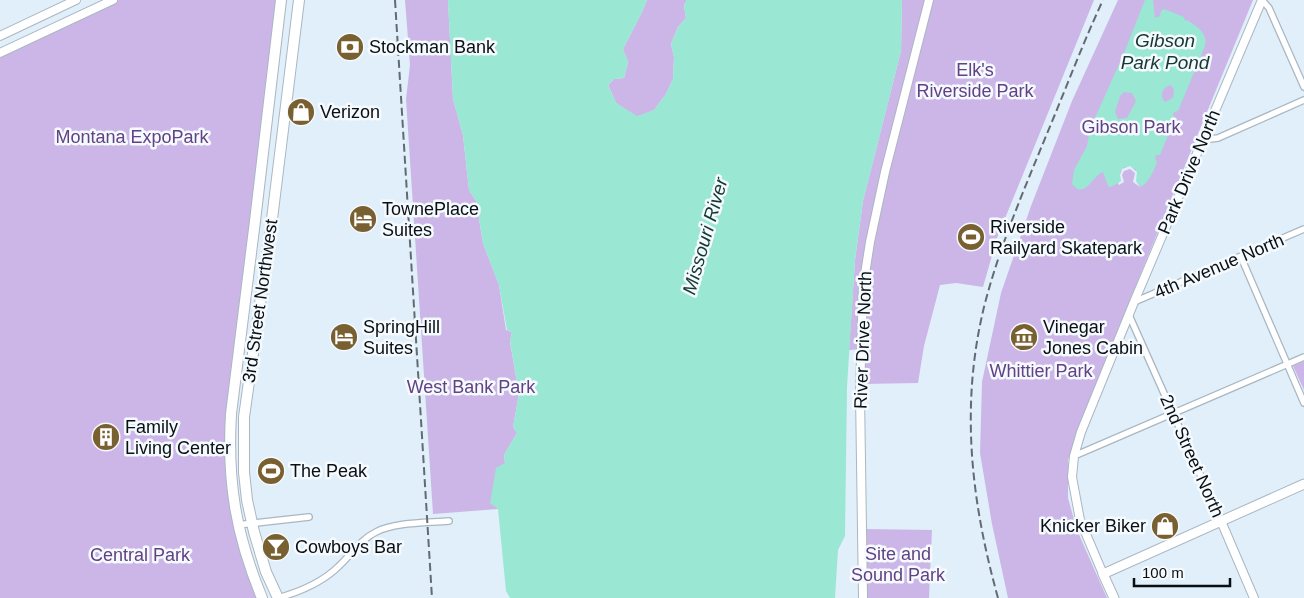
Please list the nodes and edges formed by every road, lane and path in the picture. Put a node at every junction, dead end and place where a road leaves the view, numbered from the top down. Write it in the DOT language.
graph roads {
  1 [pos="76,0"];
  2 [pos="113,0"];
  3 [pos="281,0"];
  4 [pos="299,0"];
  5 [pos="929,0"];
  6 [pos="1262,0"];
  7 [pos="0,36"];
  8 [pos="0,53"];
  9 [pos="1304,87"];
  10 [pos="1304,100"];
  11 [pos="1203,140"];
  12 [pos="1304,229"];
  13 [pos="1241,257"];
  14 [pos="1134,302"];
  15 [pos="1129,315"];
  16 [pos="1304,357"];
  17 [pos="1287,365"];
  18 [pos="1304,403"];
  19 [pos="1174,414"];
  20 [pos="1074,456"];
  21 [pos="1304,484"];
  22 [pos="309,517"];
  23 [pos="449,521"];
  24 [pos="1221,521"];
  25 [pos="252,524"];
  26 [pos="238,525"];
  27 [pos="1102,574"];
  28 [pos="262,598"];
  29 [pos="278,598"];
  30 [pos="863,598"];
  31 [pos="1114,598"];
  32 [pos="1254,598"];
  1 -- 7 [label="main road"];
  2 -- 8 [label="main road"];
  3 -- 26 [label="highway, 3rd Street Northwest"];
  4 -- 25 [label="highway, 3rd Street Northwest"];
  5 -- 30 [label="main road, River Drive North"];
  6 -- 9 [label="street"];
  6 -- 11 [label="main road, Park Drive North"];
  10 -- 11 [label="street"];
  11 -- 14 [label="main road, Park Drive North"];
  12 -- 13 [label="street, 4th Avenue North"];
  13 -- 14 [label="street, 4th Avenue North"];
  13 -- 17 [label="street"];
  14 -- 15 [label="main road, Park Drive North"];
  15 -- 19 [label="street, 2nd Street North"];
  15 -- 20 [label="main road, Park Drive North"];
  16 -- 17 [label="street"];
  17 -- 18 [label="street"];
  17 -- 19 [label="street"];
  19 -- 20 [label="street"];
  19 -- 24 [label="street, 2nd Street North"];
  20 -- 27 [label="main road, Park Drive North"];
  21 -- 24 [label="main road"];
  22 -- 25 [label="street"];
  23 -- 29 [label="street"];
  24 -- 27 [label="main road"];
  24 -- 32 [label="main road, 2nd Street North"];
  25 -- 26 [label="street"];
  25 -- 29 [label="highway, 3rd Street Northwest"];
  26 -- 28 [label="highway, 3rd Street Northwest"];
  27 -- 31 [label="main road, Park Drive North"];
}
